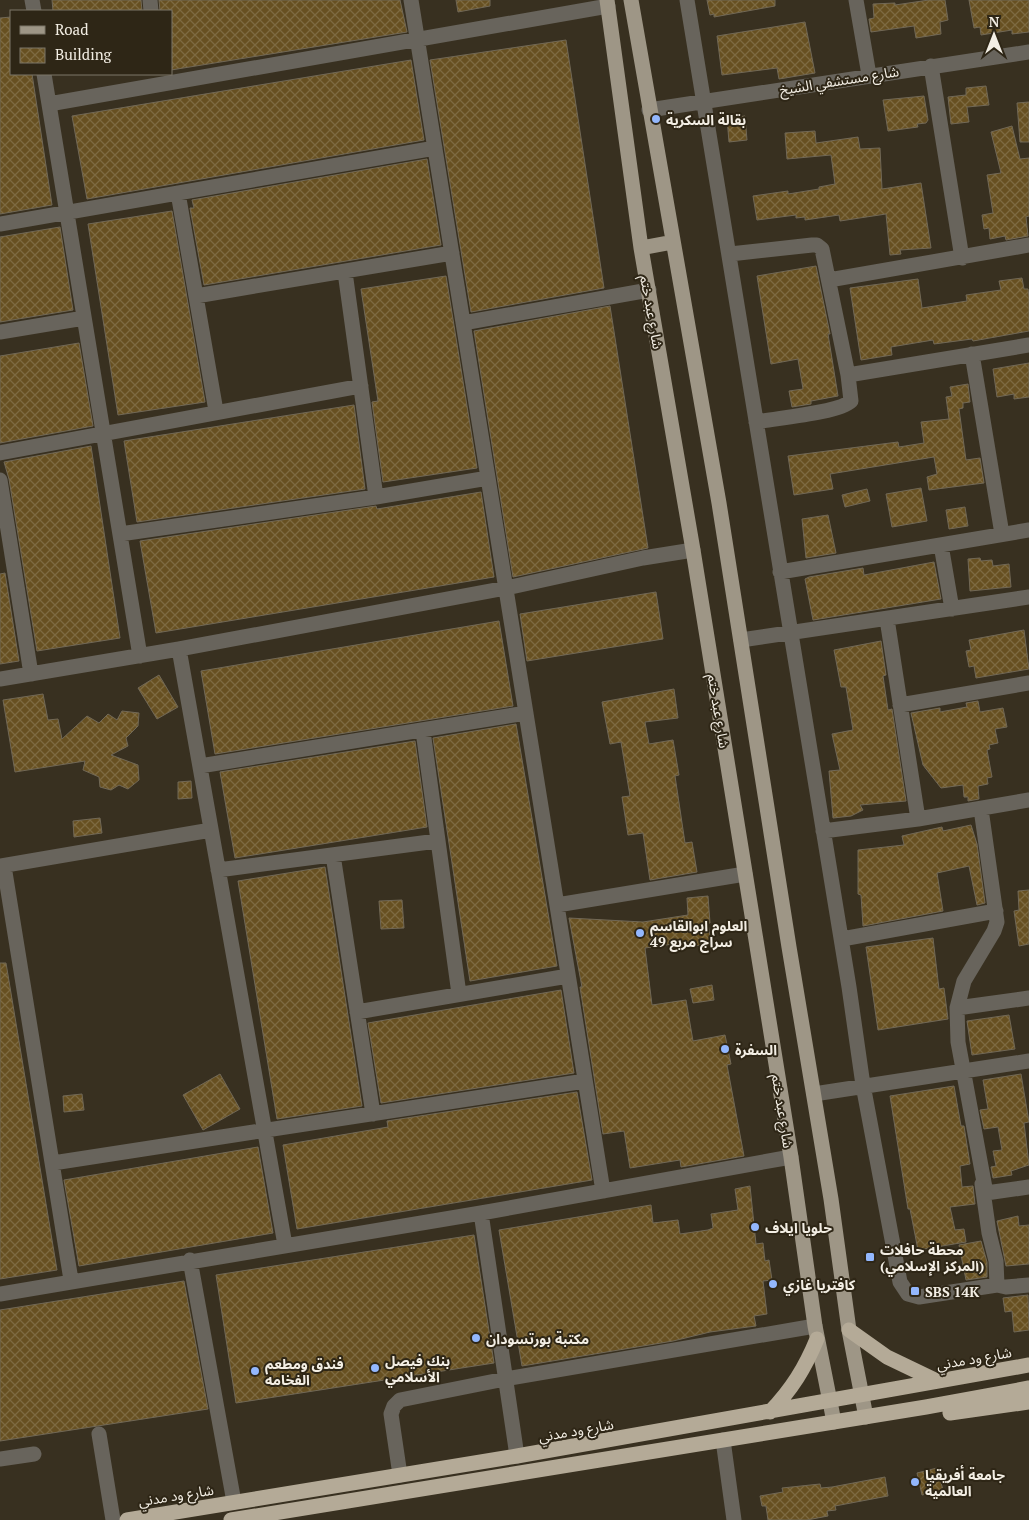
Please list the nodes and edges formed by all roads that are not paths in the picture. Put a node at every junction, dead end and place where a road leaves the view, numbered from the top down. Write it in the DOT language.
graph roads {
  1 [pos="411,0"];
  2 [pos="631,0"];
  3 [pos="688,0"];
  4 [pos="856,0"];
  5 [pos="608,3"];
  6 [pos="418,39"];
  7 [pos="1029,52"];
  8 [pos="932,66"];
  9 [pos="44,75"];
  10 [pos="869,75"];
  11 [pos="163,79"];
  12 [pos="706,101"];
  13 [pos="49,104"];
  14 [pos="649,110"];
  15 [pos="435,148"];
  16 [pos="178,193"];
  17 [pos="67,212"];
  18 [pos="0,224"];
  19 [pos="673,242"];
  20 [pos="1029,245"];
  21 [pos="641,248"];
  22 [pos="452,254"];
  23 [pos="730,254"];
  24 [pos="962,258"];
  25 [pos="345,272"];
  26 [pos="829,280"];
  27 [pos="649,290"];
  28 [pos="196,296"];
  29 [pos="84,318"];
  30 [pos="463,323"];
  31 [pos="0,332"];
  32 [pos="1029,345"];
  33 [pos="972,354"];
  34 [pos="848,375"];
  35 [pos="361,386"];
  36 [pos="216,411"];
  37 [pos="756,422"];
  38 [pos="103,432"];
  39 [pos="0,453"];
  40 [pos="488,478"];
  41 [pos="0,480"];
  42 [pos="376,497"];
  43 [pos="1029,530"];
  44 [pos="120,534"];
  45 [pos="1002,534"];
  46 [pos="941,544"];
  47 [pos="693,550"];
  48 [pos="7,563"];
  49 [pos="780,572"];
  50 [pos="506,588"];
  51 [pos="1029,597"];
  52 [pos="952,609"];
  53 [pos="887,619"];
  54 [pos="790,632"];
  55 [pos="741,640"];
  56 [pos="179,649"];
  57 [pos="140,656"];
  58 [pos="31,674"];
  59 [pos="0,679"];
  60 [pos="1029,683"];
  61 [pos="900,705"];
  62 [pos="526,713"];
  63 [pos="423,731"];
  64 [pos="200,766"];
  65 [pos="1029,800"];
  66 [pos="981,809"];
  67 [pos="918,819"];
  68 [pos="211,830"];
  69 [pos="823,831"];
  70 [pos="437,841"];
  71 [pos="333,855"];
  72 [pos="2,866"];
  73 [pos="218,870"];
  74 [pos="744,874"];
  75 [pos="557,905"];
  76 [pos="996,911"];
  77 [pos="842,939"];
  78 [pos="568,976"];
  79 [pos="459,994"];
  80 [pos="1029,998"];
  81 [pos="957,1008"];
  82 [pos="357,1012"];
  83 [pos="1029,1061"];
  84 [pos="964,1070"];
  85 [pos="585,1081"];
  86 [pos="862,1085"];
  87 [pos="814,1094"];
  88 [pos="373,1114"];
  89 [pos="265,1131"];
  90 [pos="978,1149"];
  91 [pos="791,1157"];
  92 [pos="53,1163"];
  93 [pos="1029,1187"];
  94 [pos="603,1191"];
  95 [pos="481,1213"];
  96 [pos="285,1245"];
  97 [pos="190,1260"];
  98 [pos="71,1280"];
  99 [pos="998,1284"];
  100 [pos="1029,1285"];
  101 [pos="0,1294"];
  102 [pos="849,1330"];
  103 [pos="816,1332"];
  104 [pos="1029,1365"];
  105 [pos="505,1379"];
  106 [pos="938,1381"];
  107 [pos="1029,1388"];
  108 [pos="862,1394"];
  109 [pos="830,1400"];
  110 [pos="1029,1402"];
  111 [pos="926,1407"];
  112 [pos="770,1412"];
  113 [pos="866,1417"];
  114 [pos="834,1422"];
  115 [pos="99,1434"];
  116 [pos="723,1440"];
  117 [pos="34,1454"];
  118 [pos="517,1456"];
  119 [pos="0,1459"];
  120 [pos="400,1475"];
  121 [pos="234,1502"];
  122 [pos="113,1520"];
  123 [pos="127,1520"];
  124 [pos="231,1520"];
  125 [pos="734,1520"];
  1 -- 6 [label="street"];
  2 -- 14 [label="main road"];
  3 -- 12 [label="street"];
  4 -- 10 [label="street"];
  5 -- 6 [label="street"];
  5 -- 21 [label="main road, شارع عبد ختم"];
  6 -- 11 [label="street"];
  6 -- 15 [label="street"];
  7 -- 8 [label="street, شارع مستشفي الشيخ"];
  8 -- 10 [label="street, شارع مستشفي الشيخ"];
  8 -- 24 [label="street"];
  9 -- 13 [label="street"];
  10 -- 12 [label="street, شارع مستشفي الشيخ"];
  11 -- 13 [label="street"];
  12 -- 14 [label="street, شارع مستشفي الشيخ"];
  12 -- 23 [label="street"];
  13 -- 17 [label="street"];
  14 -- 19 [label="main road"];
  15 -- 16 [label="street"];
  15 -- 22 [label="street"];
  16 -- 17 [label="street"];
  16 -- 28 [label="street"];
  17 -- 18 [label="street"];
  17 -- 29 [label="street"];
  19 -- 21 [label="main road"];
  19 -- 55 [label="main road"];
  20 -- 24 [label="street"];
  21 -- 27 [label="main road, شارع عبد ختم"];
  22 -- 25 [label="street"];
  22 -- 30 [label="street"];
  23 -- 26 [label="street"];
  23 -- 37 [label="street"];
  24 -- 26 [label="street"];
  25 -- 28 [label="street"];
  25 -- 35 [label="street"];
  26 -- 34 [label="street"];
  27 -- 30 [label="street"];
  27 -- 47 [label="main road, شارع عبد ختم"];
  28 -- 36 [label="street"];
  29 -- 31 [label="street"];
  29 -- 38 [label="street"];
  30 -- 40 [label="street"];
  32 -- 33 [label="street"];
  33 -- 34 [label="street"];
  33 -- 45 [label="street"];
  34 -- 37 [label="street"];
  35 -- 36 [label="street"];
  35 -- 42 [label="street"];
  36 -- 38 [label="street"];
  37 -- 49 [label="street"];
  38 -- 39 [label="street"];
  38 -- 44 [label="street"];
  40 -- 42 [label="street"];
  40 -- 50 [label="street"];
  41 -- 48 [label="street"];
  42 -- 44 [label="street"];
  43 -- 45 [label="street"];
  44 -- 57 [label="street"];
  45 -- 46 [label="street"];
  46 -- 49 [label="street"];
  46 -- 52 [label="street"];
  47 -- 50 [label="street"];
  47 -- 74 [label="main road, شارع عبد ختم"];
  48 -- 58 [label="street"];
  49 -- 54 [label="street"];
  50 -- 56 [label="street"];
  50 -- 62 [label="street"];
  51 -- 52 [label="street"];
  52 -- 53 [label="street"];
  53 -- 54 [label="street"];
  53 -- 61 [label="street"];
  54 -- 55 [label="street"];
  54 -- 69 [label="street"];
  55 -- 87 [label="main road"];
  56 -- 57 [label="street"];
  56 -- 64 [label="street"];
  57 -- 58 [label="street"];
  58 -- 59 [label="street"];
  60 -- 61 [label="street"];
  61 -- 67 [label="street"];
  62 -- 63 [label="street"];
  62 -- 75 [label="street"];
  63 -- 64 [label="street"];
  63 -- 70 [label="street"];
  64 -- 68 [label="street"];
  65 -- 66 [label="street"];
  66 -- 67 [label="street"];
  66 -- 76 [label="street"];
  67 -- 69 [label="street"];
  68 -- 72 [label="street"];
  68 -- 73 [label="street"];
  69 -- 77 [label="street"];
  70 -- 71 [label="street"];
  70 -- 79 [label="street"];
  71 -- 73 [label="street"];
  71 -- 82 [label="street"];
  72 -- 92 [label="street"];
  73 -- 89 [label="street"];
  74 -- 75 [label="street"];
  74 -- 91 [label="main road, شارع عبد ختم"];
  75 -- 78 [label="street"];
  76 -- 77 [label="street"];
  76 -- 81 [label="street"];
  77 -- 86 [label="street"];
  78 -- 79 [label="street"];
  78 -- 85 [label="street"];
  79 -- 82 [label="street"];
  80 -- 81 [label="street"];
  81 -- 84 [label="street"];
  82 -- 88 [label="street"];
  83 -- 84 [label="street"];
  84 -- 86 [label="street"];
  84 -- 90 [label="street"];
  85 -- 88 [label="street"];
  85 -- 94 [label="street"];
  86 -- 87 [label="street"];
  86 -- 99 [label="street"];
  87 -- 102 [label="main road"];
  88 -- 89 [label="street"];
  89 -- 92 [label="street"];
  89 -- 96 [label="street"];
  90 -- 93 [label="street"];
  90 -- 99 [label="street"];
  91 -- 94 [label="street"];
  91 -- 103 [label="main road, شارع عبد ختم"];
  92 -- 98 [label="street"];
  94 -- 95 [label="street"];
  95 -- 96 [label="street"];
  95 -- 105 [label="street"];
  96 -- 97 [label="street"];
  97 -- 98 [label="street"];
  97 -- 121 [label="street"];
  98 -- 101 [label="street"];
  99 -- 100 [label="street"];
  102 -- 106 [label="highway"];
  102 -- 108 [label="main road"];
  103 -- 105 [label="street"];
  103 -- 109 [label="main road, شارع عبد ختم"];
  103 -- 112 [label="highway"];
  104 -- 106 [label="highway, شارع ود مدني"];
  105 -- 118 [label="street"];
  105 -- 120 [label="street"];
  106 -- 108 [label="highway, شارع ود مدني"];
  107 -- 111 [label="highway"];
  108 -- 109 [label="highway, شارع ود مدني"];
  108 -- 113 [label="main road"];
  109 -- 112 [label="highway, شارع ود مدني"];
  109 -- 114 [label="main road, شارع عبد ختم"];
  110 -- 111 [label="highway"];
  111 -- 113 [label="highway"];
  112 -- 118 [label="highway, شارع ود مدني"];
  113 -- 114 [label="highway"];
  114 -- 116 [label="highway"];
  115 -- 122 [label="street"];
  116 -- 124 [label="highway"];
  116 -- 125 [label="street"];
  117 -- 119 [label="street"];
  118 -- 120 [label="highway, شارع ود مدني"];
  120 -- 121 [label="highway, شارع ود مدني"];
  121 -- 123 [label="highway, شارع ود مدني"];
}
